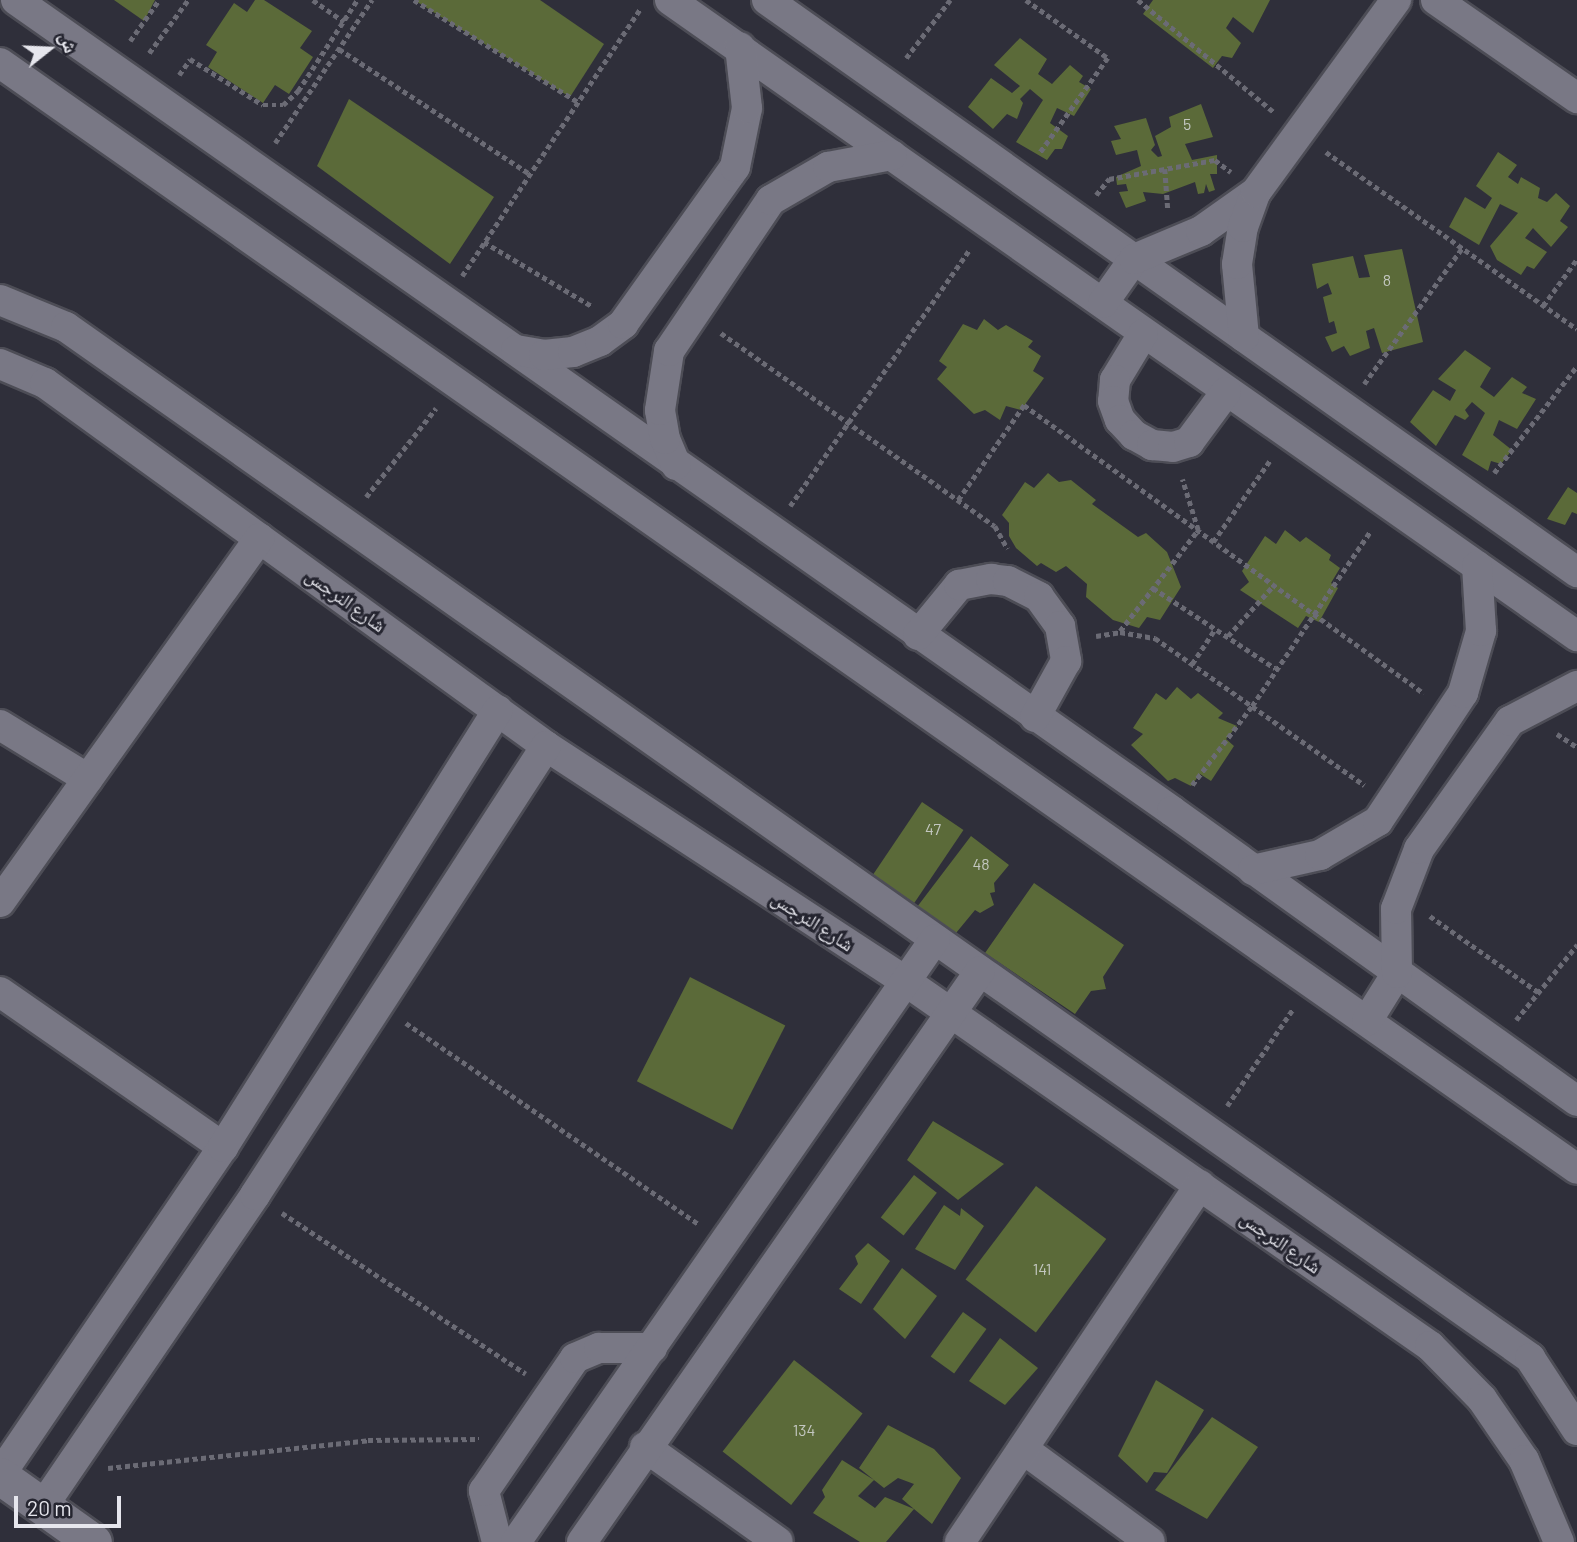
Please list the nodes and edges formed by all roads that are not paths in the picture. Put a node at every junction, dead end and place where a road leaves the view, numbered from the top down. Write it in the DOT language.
graph roads {
  1 [pos="16,0"];
  2 [pos="670,0"];
  3 [pos="767,0"];
  4 [pos="1395,0"];
  5 [pos="1436,0"];
  6 [pos="740,47"];
  7 [pos="0,63"];
  8 [pos="1577,98"];
  9 [pos="892,155"];
  10 [pos="1256,192"];
  11 [pos="1134,259"];
  12 [pos="0,280"];
  13 [pos="0,300"];
  14 [pos="1103,303"];
  15 [pos="66,327"];
  16 [pos="1143,334"];
  17 [pos="1244,337"];
  18 [pos="515,350"];
  19 [pos="0,364"];
  20 [pos="1226,392"];
  21 [pos="676,465"];
  22 [pos="260,538"];
  23 [pos="1477,566"];
  24 [pos="1577,572"];
  25 [pos="918,635"];
  26 [pos="1577,636"];
  27 [pos="1577,686"];
  28 [pos="498,710"];
  29 [pos="1035,717"];
  30 [pos="0,725"];
  31 [pos="546,746"];
  32 [pos="88,779"];
  33 [pos="1253,870"];
  34 [pos="0,902"];
  35 [pos="935,939"];
  36 [pos="980,971"];
  37 [pos="1397,973"];
  38 [pos="908,983"];
  39 [pos="0,992"];
  40 [pos="949,1011"];
  41 [pos="1367,1021"];
  42 [pos="1577,1101"];
  43 [pos="223,1147"];
  44 [pos="1577,1168"];
  45 [pos="1200,1185"];
  46 [pos="652,1348"];
  47 [pos="1530,1358"];
  48 [pos="1577,1390"];
  49 [pos="1577,1430"];
  50 [pos="645,1447"];
  51 [pos="1023,1449"];
  52 [pos="0,1476"];
  53 [pos="43,1506"];
  54 [pos="93,1542"];
  55 [pos="497,1542"];
  56 [pos="516,1542"];
  57 [pos="583,1542"];
  58 [pos="778,1542"];
  59 [pos="960,1542"];
  60 [pos="1150,1542"];
  61 [pos="1559,1542"];
  1 -- 18 [label="street"];
  2 -- 6 [label="street"];
  3 -- 11 [label="street"];
  4 -- 10 [label="street"];
  5 -- 8 [label="street"];
  6 -- 9 [label="street"];
  6 -- 18 [label="street"];
  7 -- 41 [label="street"];
  9 -- 14 [label="street"];
  9 -- 21 [label="street"];
  10 -- 11 [label="street"];
  10 -- 17 [label="street"];
  11 -- 14 [label="street"];
  11 -- 17 [label="street"];
  12 -- 15 [label="street"];
  13 -- 15 [label="street"];
  14 -- 16 [label="street"];
  15 -- 35 [label="street"];
  16 -- 20 [label="street"];
  16 -- 20 [label="street"];
  17 -- 24 [label="street"];
  18 -- 21 [label="street"];
  19 -- 22 [label="street, شارع النرجس"];
  20 -- 23 [label="street"];
  21 -- 25 [label="street"];
  22 -- 28 [label="street, شارع النرجس"];
  22 -- 32 [label="street"];
  23 -- 26 [label="street"];
  23 -- 33 [label="street"];
  25 -- 29 [label="street"];
  25 -- 29 [label="street"];
  27 -- 37 [label="street"];
  28 -- 31 [label="street, شارع النرجس"];
  28 -- 43 [label="street"];
  29 -- 33 [label="street"];
  30 -- 32 [label="street"];
  31 -- 38 [label="street, شارع النرجس"];
  31 -- 53 [label="street"];
  32 -- 34 [label="street"];
  33 -- 37 [label="street"];
  35 -- 36 [label="street"];
  35 -- 38 [label="street"];
  36 -- 40 [label="street"];
  36 -- 47 [label="street"];
  37 -- 41 [label="street"];
  37 -- 42 [label="street"];
  38 -- 40 [label="street, شارع النرجس"];
  38 -- 46 [label="street"];
  39 -- 43 [label="street"];
  40 -- 45 [label="street, شارع النرجس"];
  40 -- 50 [label="street"];
  41 -- 44 [label="street"];
  43 -- 52 [label="street"];
  45 -- 51 [label="street"];
  45 -- 61 [label="street, شارع النرجس"];
  46 -- 55 [label="street"];
  46 -- 56 [label="street"];
  47 -- 48 [label="street"];
  47 -- 49 [label="street"];
  50 -- 57 [label="street"];
  50 -- 58 [label="street"];
  51 -- 59 [label="street"];
  51 -- 60 [label="street"];
  52 -- 53 [label="street"];
  53 -- 54 [label="street"];
}
